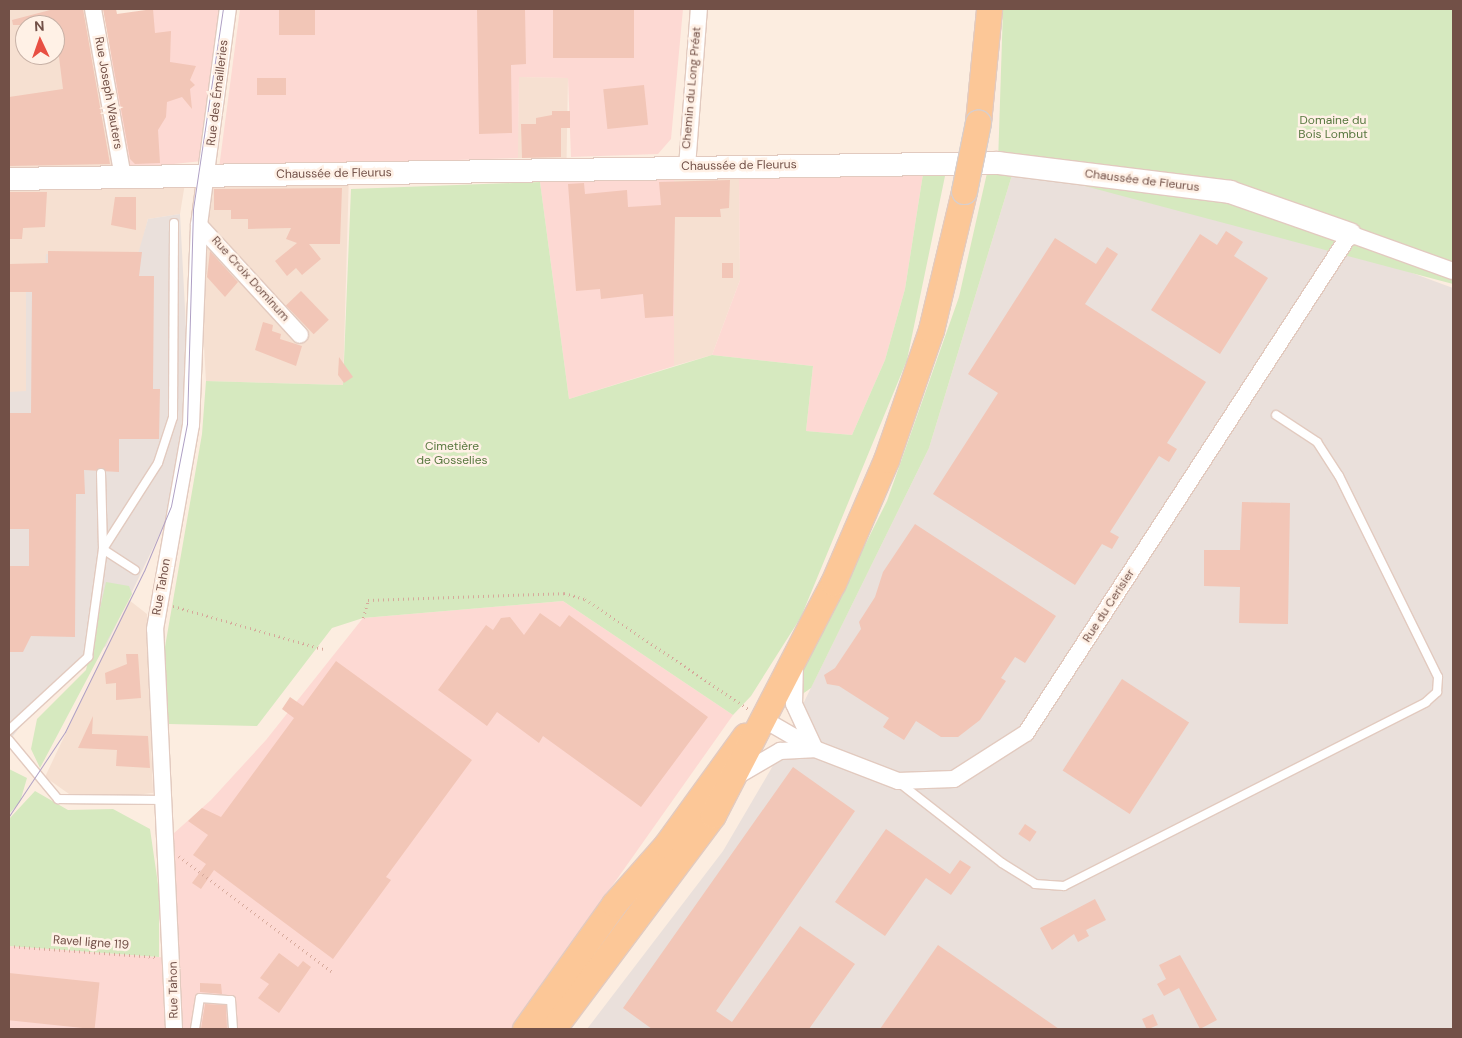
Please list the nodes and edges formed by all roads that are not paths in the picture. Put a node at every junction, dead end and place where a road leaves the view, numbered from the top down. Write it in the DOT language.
graph roads {
  1 [pos="93,9"];
  2 [pos="228,9"];
  3 [pos="699,9"];
  4 [pos="989,9"];
  5 [pos="686,167"];
  6 [pos="206,176"];
  7 [pos="124,178"];
  8 [pos="9,180"];
  9 [pos="174,223"];
  10 [pos="199,225"];
  11 [pos="1350,234"];
  12 [pos="1453,271"];
  13 [pos="300,335"];
  14 [pos="1276,415"];
  15 [pos="101,473"];
  16 [pos="103,549"];
  17 [pos="135,570"];
  18 [pos="795,656"];
  19 [pos="763,719"];
  20 [pos="9,730"];
  21 [pos="9,740"];
  22 [pos="815,750"];
  23 [pos="736,777"];
  24 [pos="898,781"];
  25 [pos="165,800"];
  26 [pos="174,1029"];
  27 [pos="195,1029"];
  28 [pos="233,1029"];
  29 [pos="525,1029"];
  30 [pos="553,1029"];
  1 -- 7 [label="street, Rue Joseph Wauters"];
  2 -- 6 [label="street, Rue des Émailleries"];
  3 -- 5 [label="street, Chemin du Long Préat"];
  4 -- 18 [label="main road, bridge"];
  5 -- 6 [label="main road, Chaussée de Fleurus"];
  5 -- 11 [label="main road, Chaussée de Fleurus"];
  6 -- 7 [label="main road, Chaussée de Fleurus"];
  6 -- 10 [label="street, Rue Tahon"];
  7 -- 8 [label="main road, Chaussée de Fleurus"];
  9 -- 16 [label="lane"];
  10 -- 13 [label="street, Rue Croix Dominum"];
  10 -- 25 [label="street, Rue Tahon"];
  11 -- 12 [label="street, Chaussée de Fleurus"];
  11 -- 24 [label="street, Rue du Cerisier"];
  14 -- 24 [label="lane"];
  15 -- 16 [label="lane"];
  16 -- 17 [label="lane"];
  16 -- 20 [label="lane"];
  18 -- 19 [label="main road"];
  18 -- 22 [label="street"];
  19 -- 22 [label="street, Rue du Cerisier"];
  19 -- 23 [label="main road"];
  19 -- 29 [label="main road"];
  21 -- 25 [label="lane"];
  22 -- 23 [label="street"];
  22 -- 24 [label="street, Rue du Cerisier"];
  23 -- 30 [label="main road"];
  25 -- 26 [label="street, Rue Tahon"];
  27 -- 28 [label="lane"];
}
